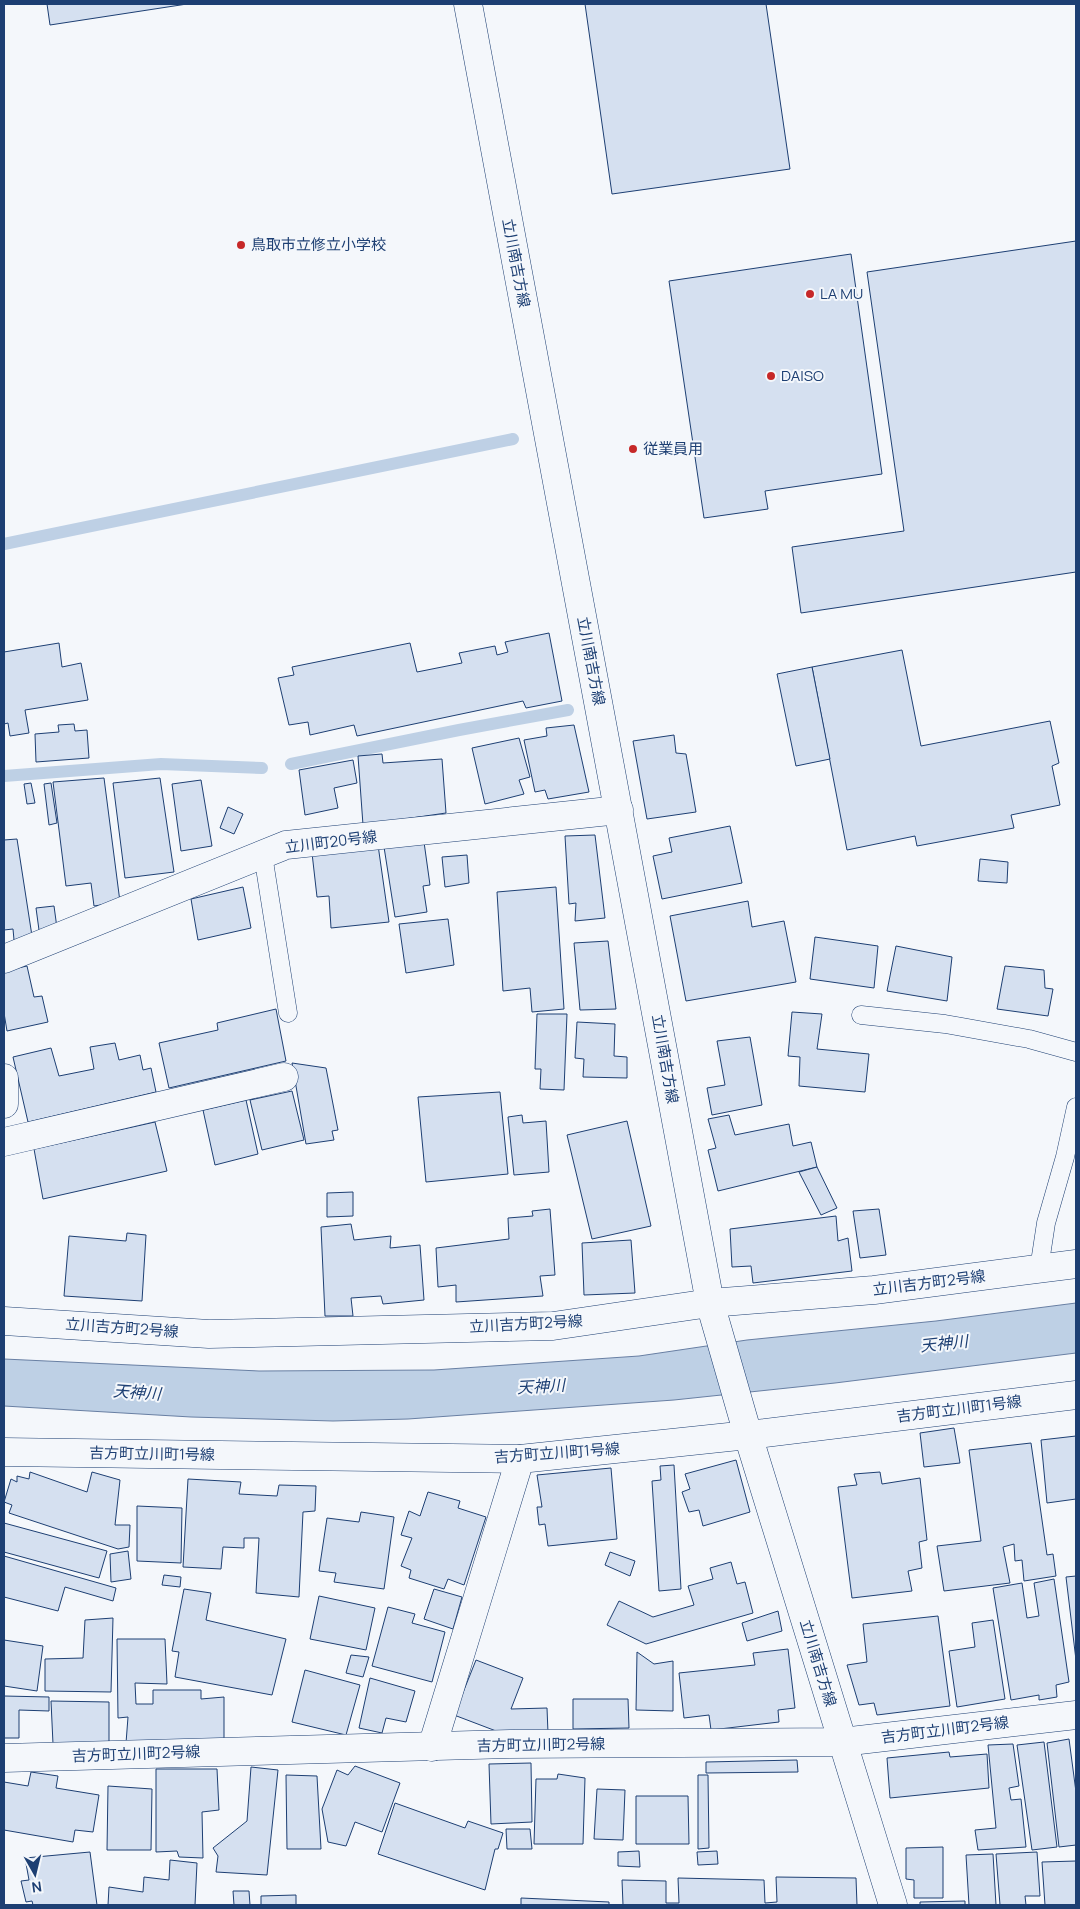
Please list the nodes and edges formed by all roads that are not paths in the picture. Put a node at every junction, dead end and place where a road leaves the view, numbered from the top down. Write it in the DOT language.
graph roads {
  1 [pos="468,4"];
  2 [pos="619,810"];
  3 [pos="263,855"];
  4 [pos="4,959"];
  5 [pos="288,1013"];
  6 [pos="861,1016"];
  7 [pos="1076,1052"];
  8 [pos="284,1077"];
  9 [pos="4,1078"];
  10 [pos="4,1104"];
  11 [pos="1076,1107"];
  12 [pos="4,1142"];
  13 [pos="1076,1264"];
  14 [pos="1039,1269"];
  15 [pos="712,1311"];
  16 [pos="4,1320"];
  17 [pos="1076,1395"];
  18 [pos="746,1428"];
  19 [pos="4,1452"];
  20 [pos="520,1459"];
  21 [pos="1076,1715"];
  22 [pos="842,1742"];
  23 [pos="432,1746"];
  24 [pos="4,1758"];
  25 [pos="893,1905"];
  1 -- 2 [label="street, 立川南吉方線"];
  2 -- 3 [label="street, 立川町20号線"];
  2 -- 15 [label="street, 立川南吉方線"];
  3 -- 4 [label="street, 立川町20号線"];
  3 -- 5 [label="lane"];
  6 -- 7 [label="lane"];
  8 -- 12 [label="street"];
  9 -- 10 [label="street"];
  11 -- 14 [label="lane"];
  13 -- 14 [label="street, 立川吉方町2号線"];
  14 -- 15 [label="street, 立川吉方町2号線"];
  15 -- 16 [label="street, 立川吉方町2号線"];
  15 -- 18 [label="street, 立川南吉方線"];
  17 -- 18 [label="street, 吉方町立川町1号線"];
  18 -- 20 [label="street, 吉方町立川町1号線"];
  18 -- 22 [label="street, 立川南吉方線"];
  19 -- 20 [label="street, 吉方町立川町1号線"];
  20 -- 23 [label="street"];
  21 -- 22 [label="street, 吉方町立川町2号線"];
  22 -- 23 [label="street, 吉方町立川町2号線"];
  22 -- 25 [label="street, 立川南吉方線"];
  23 -- 24 [label="street, 吉方町立川町2号線"];
}
